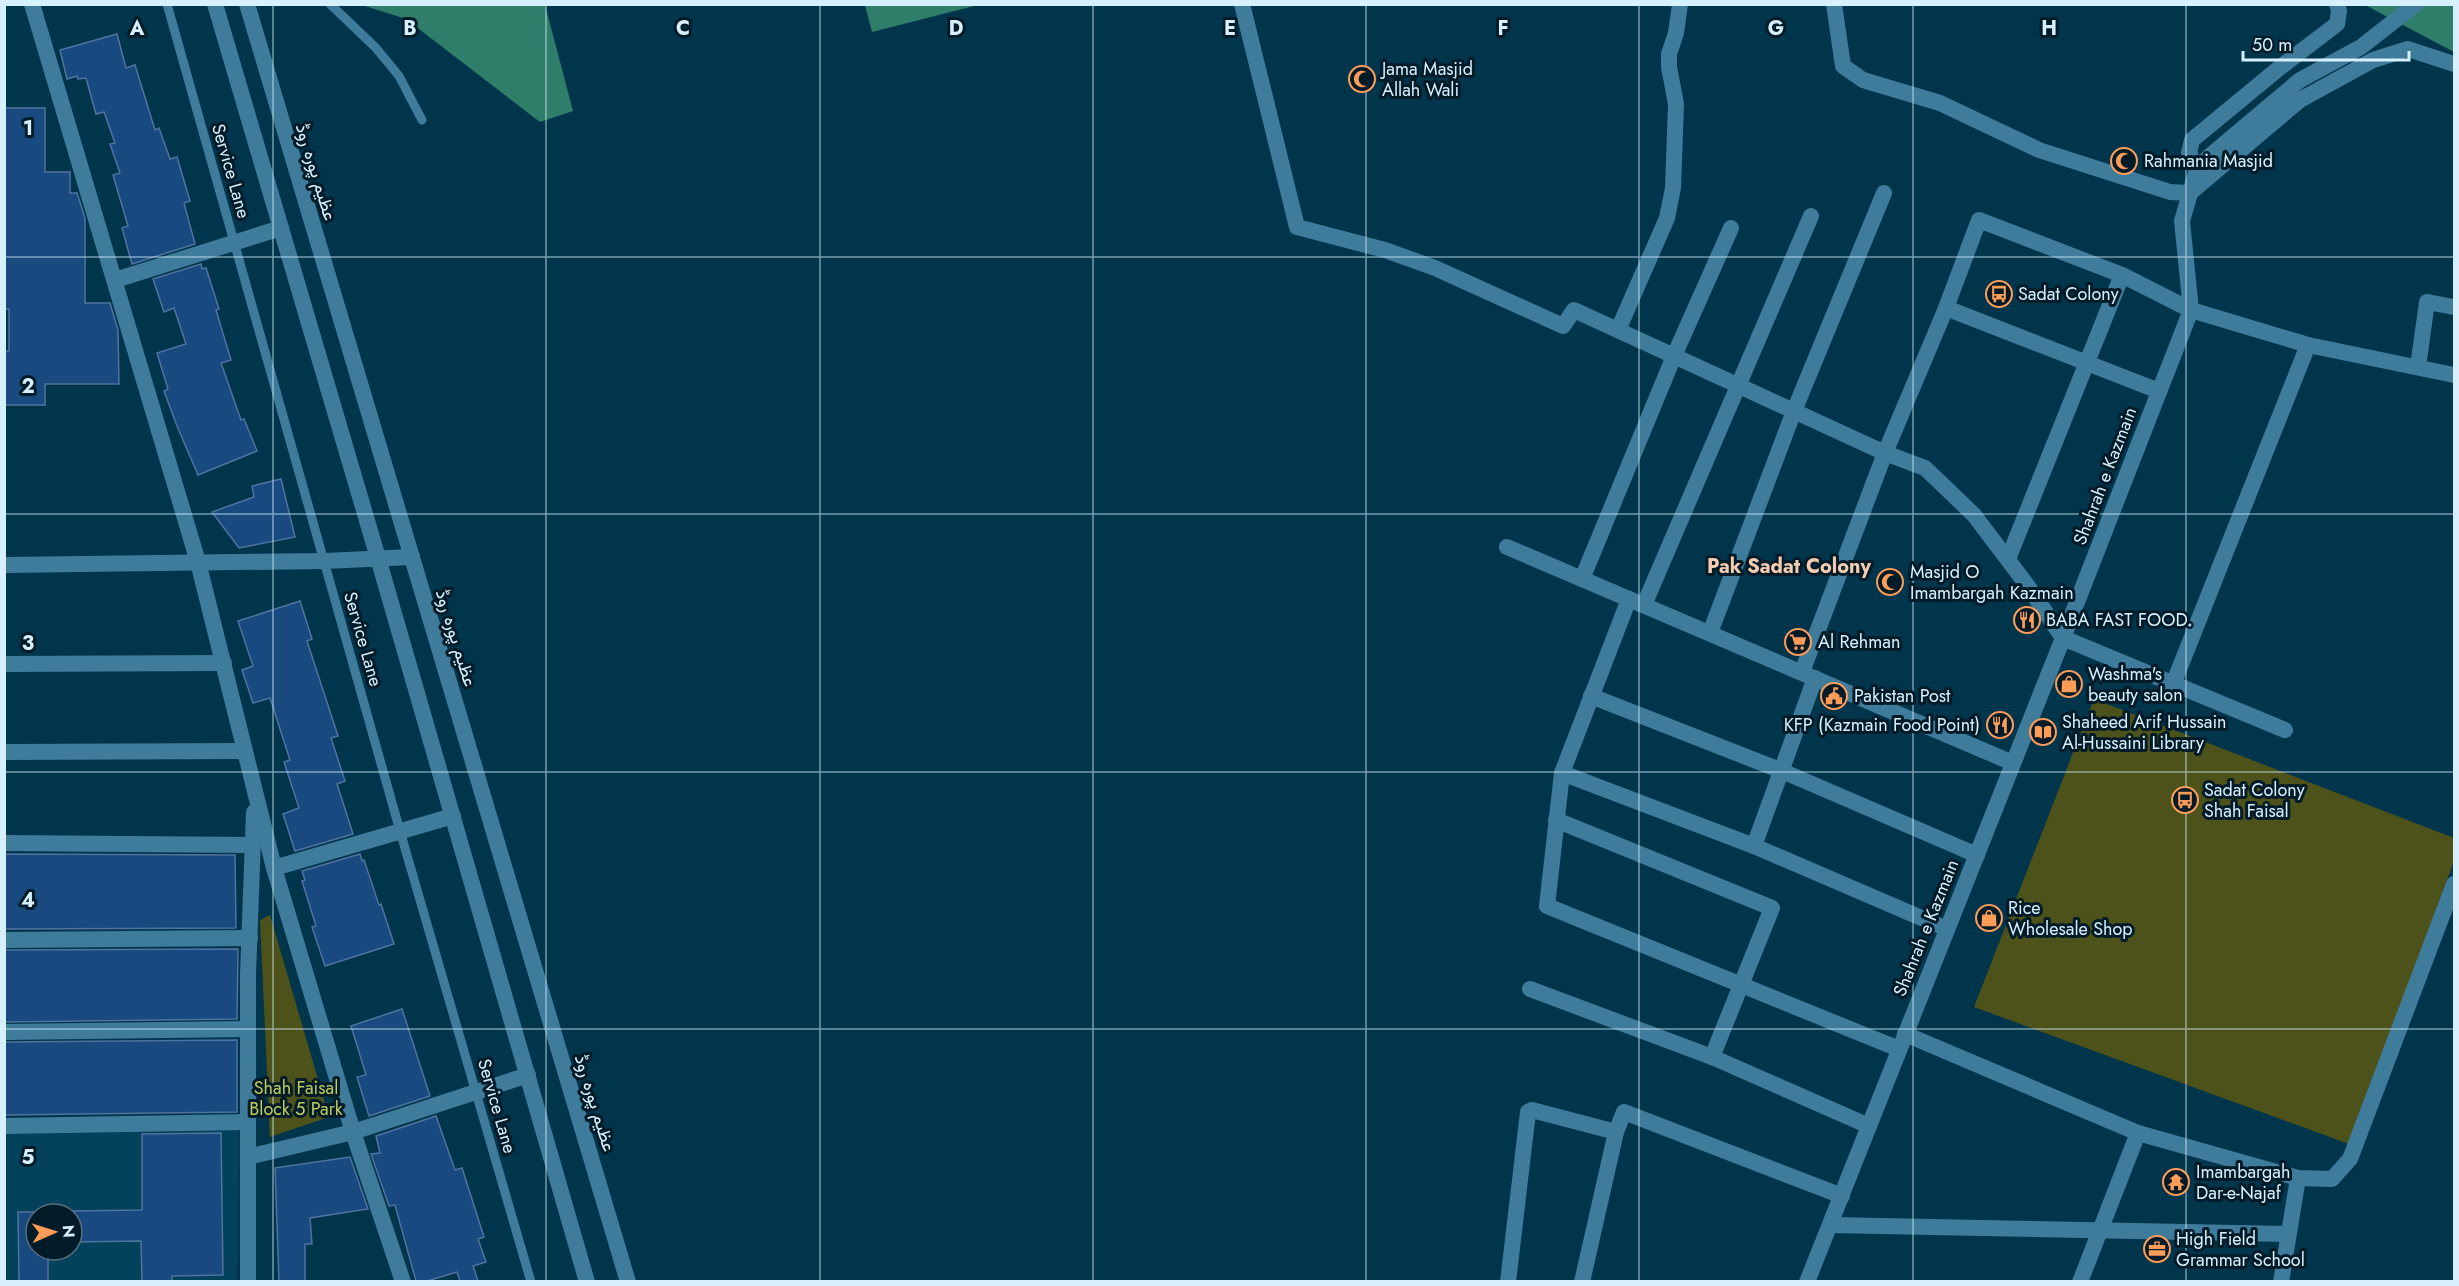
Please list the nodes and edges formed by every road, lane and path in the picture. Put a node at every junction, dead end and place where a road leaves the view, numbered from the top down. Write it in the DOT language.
graph roads {
  1 [pos="32,4"];
  2 [pos="166,4"];
  3 [pos="215,4"];
  4 [pos="247,4"];
  5 [pos="330,4"];
  6 [pos="1242,4"];
  7 [pos="1680,4"];
  8 [pos="1834,4"];
  9 [pos="2337,4"];
  10 [pos="2416,4"];
  11 [pos="2454,64"];
  12 [pos="422,120"];
  13 [pos="2197,169"];
  14 [pos="1884,193"];
  15 [pos="2190,193"];
  16 [pos="1811,216"];
  17 [pos="281,228"];
  18 [pos="1731,228"];
  19 [pos="234,242"];
  20 [pos="2122,275"];
  21 [pos="115,280"];
  22 [pos="2454,307"];
  23 [pos="1946,308"];
  24 [pos="2191,310"];
  25 [pos="1618,330"];
  26 [pos="2308,345"];
  27 [pos="1674,356"];
  28 [pos="2087,364"];
  29 [pos="2418,367"];
  30 [pos="2454,375"];
  31 [pos="1737,385"];
  32 [pos="2159,391"];
  33 [pos="1794,411"];
  34 [pos="1885,453"];
  35 [pos="1507,547"];
  36 [pos="412,557"];
  37 [pos="378,558"];
  38 [pos="2008,559"];
  39 [pos="324,561"];
  40 [pos="198,562"];
  41 [pos="4,565"];
  42 [pos="1582,579"];
  43 [pos="1636,602"];
  44 [pos="1710,633"];
  45 [pos="2063,638"];
  46 [pos="224,663"];
  47 [pos="4,664"];
  48 [pos="1808,675"];
  49 [pos="2174,682"];
  50 [pos="1591,696"];
  51 [pos="2285,730"];
  52 [pos="244,750"];
  53 [pos="4,752"];
  54 [pos="2013,763"];
  55 [pos="1782,771"];
  56 [pos="1562,773"];
  57 [pos="254,794"];
  58 [pos="453,816"];
  59 [pos="1556,820"];
  60 [pos="400,831"];
  61 [pos="4,843"];
  62 [pos="252,845"];
  63 [pos="1754,846"];
  64 [pos="1977,855"];
  65 [pos="274,868"];
  66 [pos="2454,884"];
  67 [pos="1947,929"];
  68 [pos="249,938"];
  69 [pos="4,940"];
  70 [pos="1743,984"];
  71 [pos="1530,989"];
  72 [pos="248,1029"];
  73 [pos="4,1032"];
  74 [pos="1902,1041"];
  75 [pos="1712,1057"];
  76 [pos="528,1075"];
  77 [pos="476,1092"];
  78 [pos="248,1122"];
  79 [pos="4,1126"];
  80 [pos="1869,1126"];
  81 [pos="353,1132"];
  82 [pos="1616,1132"];
  83 [pos="2138,1133"];
  84 [pos="248,1157"];
  85 [pos="2298,1178"];
  86 [pos="1842,1196"];
  87 [pos="1830,1225"];
  88 [pos="2100,1231"];
  89 [pos="2288,1234"];
  90 [pos="248,1281"];
  91 [pos="403,1281"];
  92 [pos="531,1281"];
  93 [pos="587,1281"];
  94 [pos="628,1281"];
  95 [pos="1508,1281"];
  96 [pos="1582,1281"];
  97 [pos="1807,1281"];
  98 [pos="2080,1281"];
  99 [pos="2281,1281"];
  1 -- 21 [label="street"];
  2 -- 19 [label="lane, Service Lane"];
  3 -- 17 [label="street"];
  4 -- 36 [label="street, عظیم پورہ روڈ"];
  5 -- 12 [label="lane"];
  6 -- 25 [label="street"];
  7 -- 25 [label="street"];
  8 -- 15 [label="street"];
  9 -- 13 [label="street"];
  10 -- 13 [label="street, Shahrah e Kazmain"];
  11 -- 15 [label="street"];
  13 -- 15 [label="street, Shahrah e Kazmain"];
  14 -- 33 [label="street"];
  15 -- 24 [label="street, Shahrah e Kazmain"];
  16 -- 31 [label="street"];
  17 -- 19 [label="street"];
  17 -- 37 [label="street"];
  18 -- 27 [label="street"];
  19 -- 21 [label="street"];
  19 -- 39 [label="lane, Service Lane"];
  20 -- 23 [label="street"];
  20 -- 24 [label="street"];
  20 -- 28 [label="street"];
  21 -- 40 [label="street"];
  22 -- 29 [label="street"];
  23 -- 28 [label="street"];
  23 -- 34 [label="street"];
  24 -- 26 [label="street"];
  24 -- 32 [label="street, Shahrah e Kazmain"];
  25 -- 27 [label="street"];
  26 -- 29 [label="street"];
  26 -- 49 [label="street"];
  27 -- 31 [label="street"];
  27 -- 42 [label="street"];
  28 -- 32 [label="street"];
  28 -- 38 [label="street"];
  29 -- 30 [label="street"];
  31 -- 33 [label="street"];
  31 -- 43 [label="street"];
  32 -- 45 [label="street, Shahrah e Kazmain"];
  33 -- 34 [label="street"];
  33 -- 44 [label="street"];
  34 -- 38 [label="street"];
  34 -- 48 [label="street"];
  35 -- 42 [label="street"];
  36 -- 37 [label="street"];
  36 -- 94 [label="street, عظیم پورہ روڈ"];
  37 -- 39 [label="street"];
  37 -- 58 [label="street"];
  38 -- 45 [label="street"];
  39 -- 40 [label="street"];
  39 -- 60 [label="lane, Service Lane"];
  40 -- 41 [label="street"];
  40 -- 46 [label="street"];
  42 -- 43 [label="street"];
  43 -- 44 [label="street"];
  43 -- 50 [label="street"];
  44 -- 48 [label="street"];
  45 -- 49 [label="street"];
  45 -- 54 [label="street, Shahrah e Kazmain"];
  46 -- 47 [label="street"];
  46 -- 52 [label="street"];
  48 -- 54 [label="street"];
  48 -- 55 [label="street"];
  49 -- 51 [label="street"];
  50 -- 55 [label="street"];
  50 -- 56 [label="street"];
  52 -- 53 [label="street"];
  52 -- 57 [label="street"];
  54 -- 64 [label="street, Shahrah e Kazmain"];
  55 -- 63 [label="street"];
  55 -- 64 [label="street"];
  56 -- 59 [label="street"];
  56 -- 63 [label="street"];
  57 -- 62 [label="street"];
  57 -- 65 [label="street"];
  58 -- 60 [label="street"];
  58 -- 76 [label="street"];
  59 -- 70 [label="street"];
  59 -- 70 [label="street"];
  60 -- 65 [label="street"];
  60 -- 77 [label="lane, Service Lane"];
  61 -- 62 [label="street"];
  62 -- 68 [label="street"];
  63 -- 67 [label="street"];
  64 -- 67 [label="street, Shahrah e Kazmain"];
  65 -- 81 [label="street"];
  66 -- 85 [label="street"];
  67 -- 74 [label="street, Shahrah e Kazmain"];
  68 -- 69 [label="street"];
  68 -- 72 [label="street"];
  70 -- 74 [label="street"];
  70 -- 75 [label="street"];
  71 -- 75 [label="street"];
  72 -- 73 [label="street"];
  72 -- 78 [label="street"];
  74 -- 80 [label="street, Shahrah e Kazmain"];
  74 -- 83 [label="street"];
  75 -- 80 [label="street"];
  76 -- 77 [label="street"];
  76 -- 93 [label="street"];
  77 -- 81 [label="street"];
  77 -- 92 [label="lane, Service Lane"];
  78 -- 79 [label="street"];
  78 -- 84 [label="street"];
  80 -- 86 [label="street, Shahrah e Kazmain"];
  81 -- 84 [label="street"];
  81 -- 91 [label="street"];
  82 -- 86 [label="street"];
  82 -- 95 [label="street"];
  82 -- 96 [label="street"];
  83 -- 85 [label="street"];
  83 -- 88 [label="street"];
  84 -- 90 [label="street"];
  85 -- 89 [label="street"];
  86 -- 87 [label="street, Shahrah e Kazmain"];
  87 -- 88 [label="street"];
  87 -- 97 [label="street, Shahrah e Kazmain"];
  88 -- 89 [label="street"];
  88 -- 98 [label="street"];
  89 -- 99 [label="street"];
}
